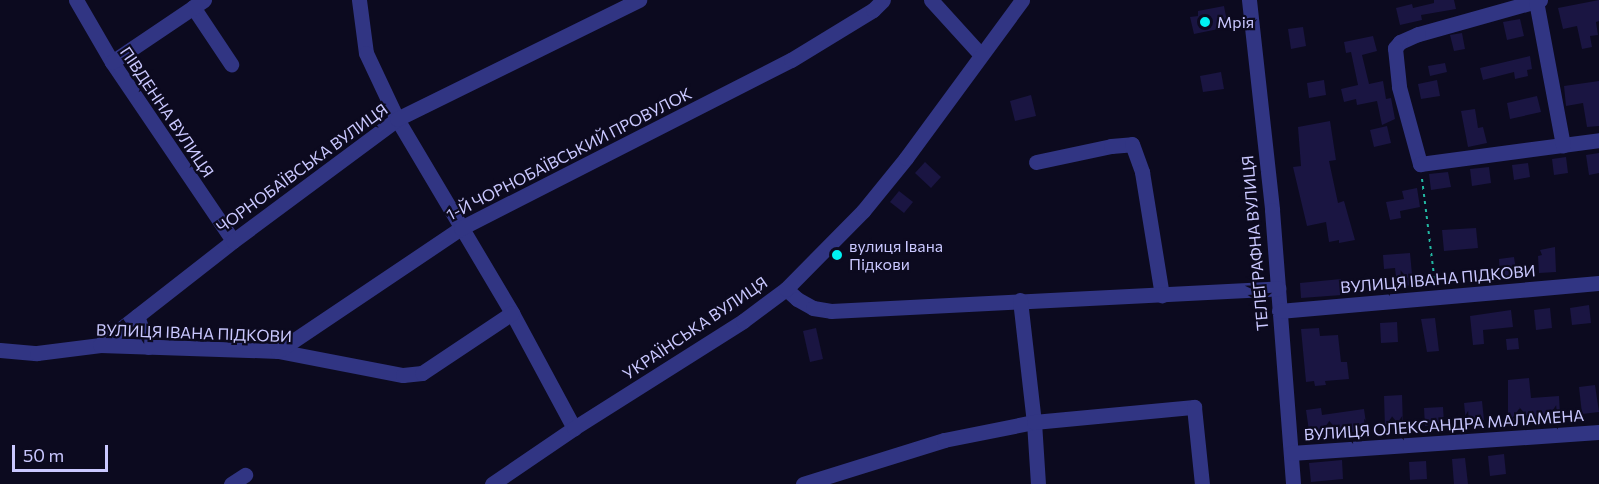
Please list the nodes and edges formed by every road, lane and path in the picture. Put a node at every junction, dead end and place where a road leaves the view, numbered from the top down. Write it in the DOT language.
graph roads {
  1 [pos="76,0"];
  2 [pos="358,0"];
  3 [pos="639,0"];
  4 [pos="883,0"];
  5 [pos="930,0"];
  6 [pos="1022,0"];
  7 [pos="1249,0"];
  8 [pos="1538,1"];
  9 [pos="198,4"];
  10 [pos="981,55"];
  11 [pos="112,62"];
  12 [pos="231,64"];
  13 [pos="397,119"];
  14 [pos="1599,140"];
  15 [pos="1563,144"];
  16 [pos="1036,162"];
  17 [pos="1420,164"];
  18 [pos="461,228"];
  19 [pos="233,241"];
  20 [pos="1599,283"];
  21 [pos="1278,288"];
  22 [pos="786,289"];
  23 [pos="1162,295"];
  24 [pos="1436,298"];
  25 [pos="1020,300"];
  26 [pos="1279,310"];
  27 [pos="512,314"];
  28 [pos="137,316"];
  29 [pos="100,345"];
  30 [pos="148,347"];
  31 [pos="0,350"];
  32 [pos="278,351"];
  33 [pos="1034,422"];
  34 [pos="574,428"];
  35 [pos="1599,432"];
  36 [pos="1291,453"];
  37 [pos="245,475"];
  38 [pos="231,484"];
  39 [pos="492,484"];
  40 [pos="803,484"];
  41 [pos="1038,484"];
  42 [pos="1202,484"];
  43 [pos="1293,484"];
  1 -- 11 [label="street, ПІВДЕННА ВУЛИЦЯ"];
  2 -- 13 [label="street"];
  3 -- 13 [label="street, ЧОРНОБАЇВСЬКА ВУЛИЦЯ"];
  4 -- 18 [label="street, 1-Й ЧОРНОБАЇВСЬКИЙ ПРОВУЛОК"];
  5 -- 10 [label="street"];
  6 -- 10 [label="street, УКРАЇНСЬКА ВУЛИЦЯ"];
  7 -- 21 [label="street, ТЕЛЕГРАФНА ВУЛИЦЯ"];
  8 -- 15 [label="street"];
  8 -- 17 [label="street"];
  9 -- 11 [label="street"];
  9 -- 12 [label="street"];
  10 -- 22 [label="street, УКРАЇНСЬКА ВУЛИЦЯ"];
  11 -- 19 [label="street, ПІВДЕННА ВУЛИЦЯ"];
  13 -- 18 [label="street"];
  13 -- 19 [label="street, ЧОРНОБАЇВСЬКА ВУЛИЦЯ"];
  14 -- 15 [label="street"];
  15 -- 17 [label="street"];
  16 -- 23 [label="street"];
  17 -- 24 [label="path"];
  18 -- 27 [label="street"];
  18 -- 32 [label="street, 1-Й ЧОРНОБАЇВСЬКИЙ ПРОВУЛОК"];
  19 -- 28 [label="street, ЧОРНОБАЇВСЬКА ВУЛИЦЯ"];
  20 -- 24 [label="street, ВУЛИЦЯ ІВАНА ПІДКОВИ"];
  21 -- 23 [label="street"];
  21 -- 26 [label="street, ТЕЛЕГРАФНА ВУЛИЦЯ"];
  22 -- 25 [label="street"];
  22 -- 34 [label="street, УКРАЇНСЬКА ВУЛИЦЯ"];
  23 -- 25 [label="street"];
  24 -- 26 [label="street, ВУЛИЦЯ ІВАНА ПІДКОВИ"];
  25 -- 33 [label="street"];
  26 -- 36 [label="street, ТЕЛЕГРАФНА ВУЛИЦЯ"];
  27 -- 32 [label="street, ВУЛИЦЯ ІВАНА ПІДКОВИ"];
  27 -- 34 [label="street"];
  28 -- 29 [label="street, ЧОРНОБАЇВСЬКА ВУЛИЦЯ"];
  28 -- 30 [label="street"];
  29 -- 30 [label="street, ВУЛИЦЯ ІВАНА ПІДКОВИ"];
  29 -- 31 [label="street, ВУЛИЦЯ ІВАНА ПІДКОВИ"];
  30 -- 32 [label="street, ВУЛИЦЯ ІВАНА ПІДКОВИ"];
  33 -- 40 [label="street"];
  33 -- 41 [label="street"];
  33 -- 42 [label="street"];
  34 -- 39 [label="street, УКРАЇНСЬКА ВУЛИЦЯ"];
  35 -- 36 [label="street, ВУЛИЦЯ ОЛЕКСАНДРА МАЛАМЕНА"];
  36 -- 43 [label="street, ТЕЛЕГРАФНА ВУЛИЦЯ"];
  37 -- 38 [label="street"];
}
